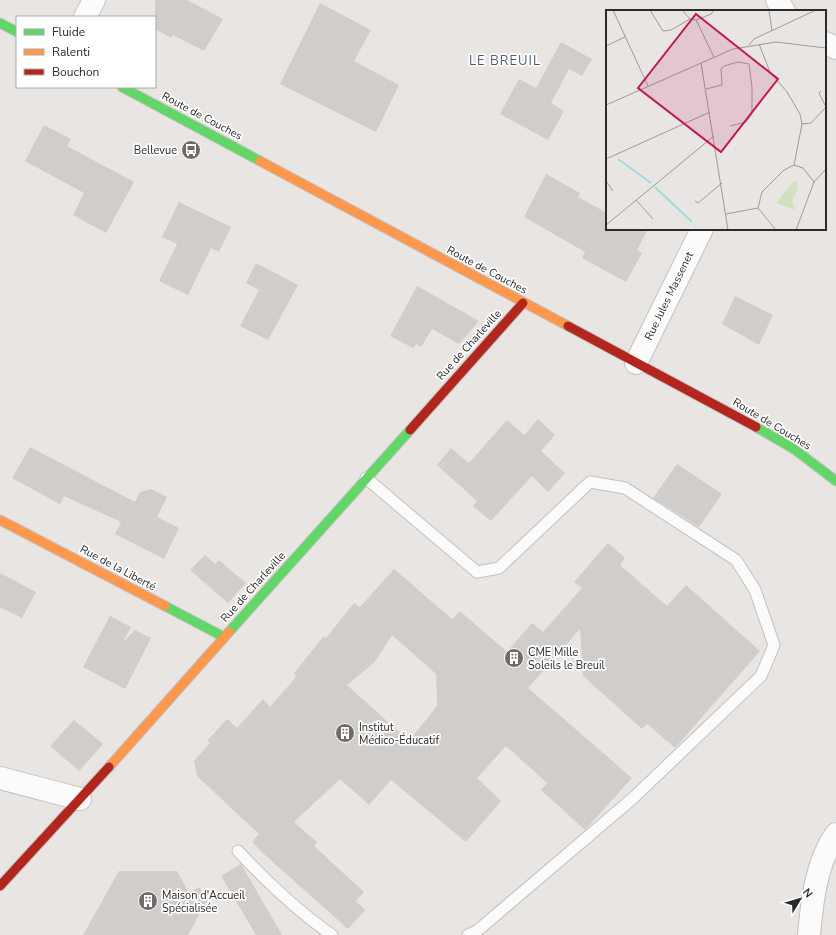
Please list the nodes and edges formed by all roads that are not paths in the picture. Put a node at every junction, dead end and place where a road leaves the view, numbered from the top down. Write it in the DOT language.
graph roads {
  1 [pos="94,0"];
  2 [pos="777,0"];
  3 [pos="783,10"];
  4 [pos="86,16"];
  5 [pos="0,23"];
  6 [pos="16,31"];
  7 [pos="826,43"];
  8 [pos="836,48"];
  9 [pos="124,88"];
  10 [pos="702,230"];
  11 [pos="523,303"];
  12 [pos="636,363"];
  13 [pos="366,478"];
  14 [pos="836,481"];
  15 [pos="0,520"];
  16 [pos="224,637"];
  17 [pos="0,778"];
  18 [pos="80,799"];
  19 [pos="836,834"];
  20 [pos="238,851"];
  21 [pos="0,886"];
  22 [pos="332,935"];
  23 [pos="468,935"];
  24 [pos="809,935"];
  1 -- 4 [label="street"];
  2 -- 3 [label="street"];
  5 -- 6 [label="street"];
  7 -- 8 [label="street"];
  9 -- 11 [label="street, Route de Couches"];
  10 -- 12 [label="street, Rue Jules Massenet"];
  11 -- 12 [label="street, Route de Couches"];
  11 -- 13 [label="street, Rue de Charleville"];
  12 -- 14 [label="street, Route de Couches"];
  13 -- 16 [label="street, Rue de Charleville"];
  13 -- 23 [label="lane"];
  15 -- 16 [label="street, Rue de la Liberté"];
  16 -- 18 [label="street, Rue de Charleville"];
  17 -- 18 [label="street"];
  18 -- 21 [label="street, Rue de Charleville"];
  19 -- 24 [label="street"];
  20 -- 22 [label="lane"];
}
